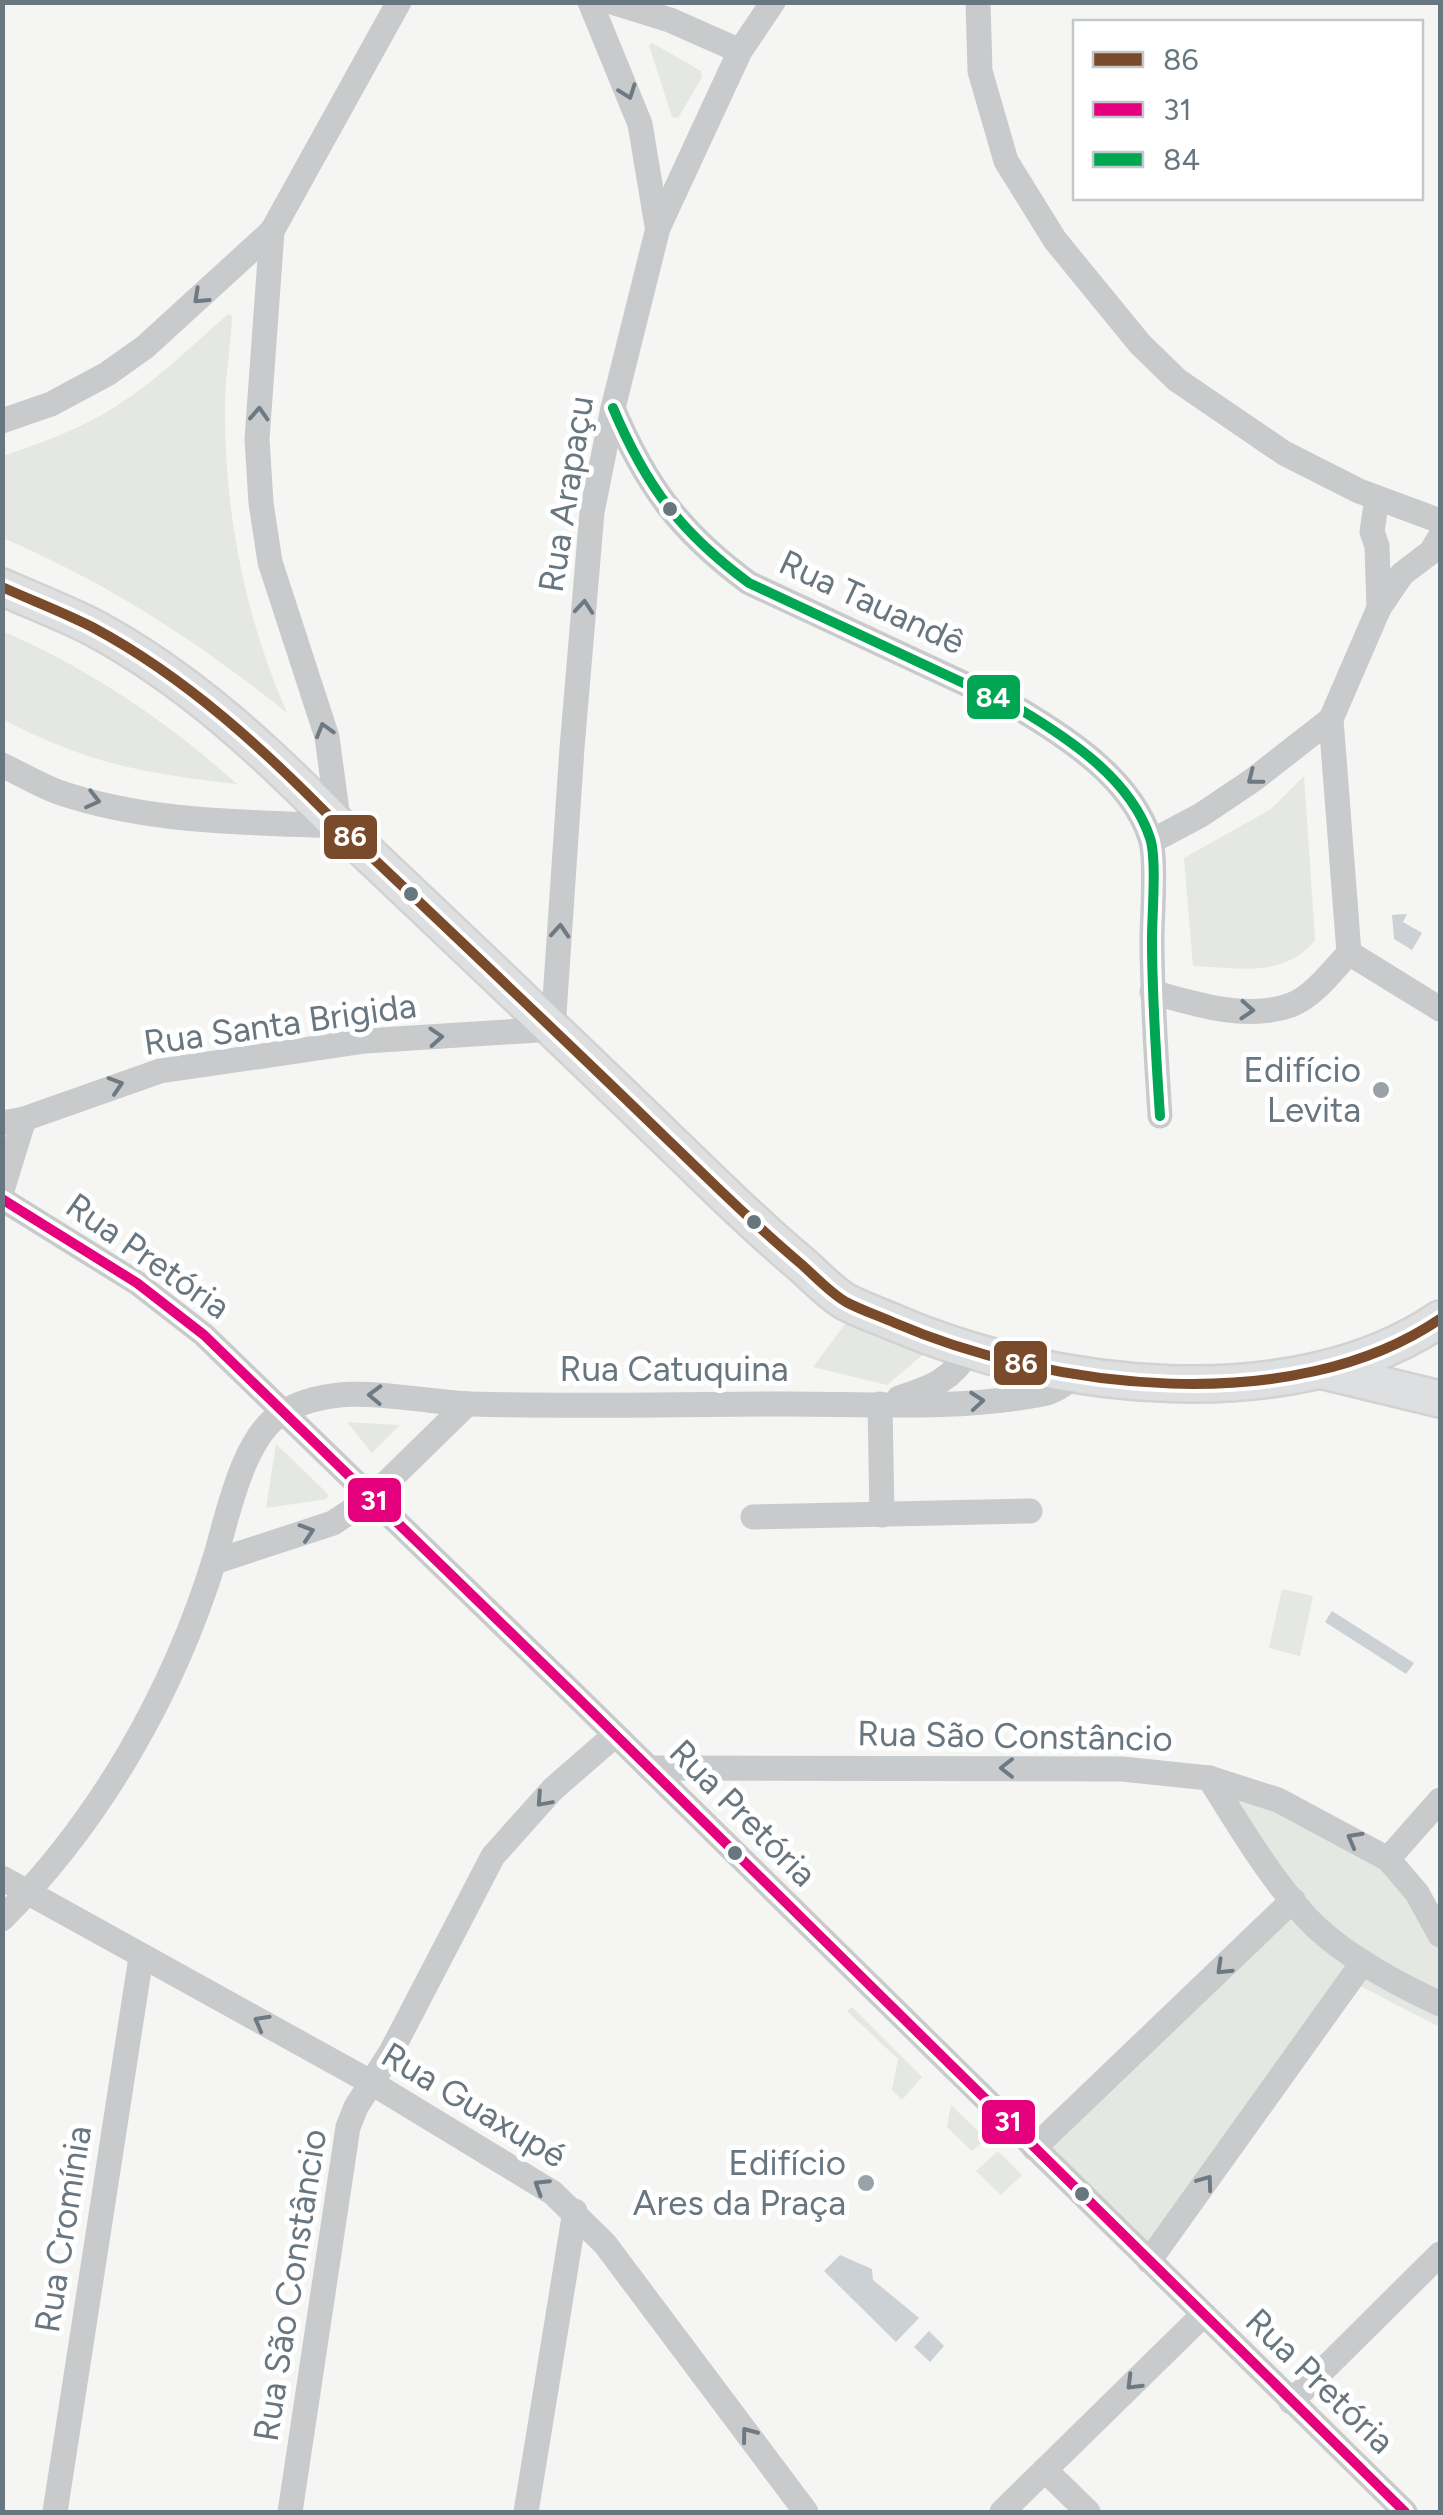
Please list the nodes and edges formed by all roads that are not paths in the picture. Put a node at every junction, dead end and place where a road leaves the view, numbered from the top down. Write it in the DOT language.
graph roads {
  1 [pos="399,2"];
  2 [pos="590,2"];
  3 [pos="612,2"];
  4 [pos="773,2"];
  5 [pos="978,2"];
  6 [pos="740,51"];
  7 [pos="658,228"];
  8 [pos="272,231"];
  9 [pos="613,408"];
  10 [pos="2,421"];
  11 [pos="1377,498"];
  12 [pos="1440,521"];
  13 [pos="1440,537"];
  14 [pos="1378,546"];
  15 [pos="1420,558"];
  16 [pos="2,587"];
  17 [pos="1379,608"];
  18 [pos="1331,719"];
  19 [pos="2,765"];
  20 [pos="339,826"];
  21 [pos="1152,840"];
  22 [pos="1349,953"];
  23 [pos="1152,992"];
  24 [pos="1440,1009"];
  25 [pos="553,1029"];
  26 [pos="1160,1116"];
  27 [pos="14,1121"];
  28 [pos="2,1190"];
  29 [pos="2,1199"];
  30 [pos="1433,1334"];
  31 [pos="969,1350"];
  32 [pos="1323,1371"];
  33 [pos="1076,1375"];
  34 [pos="1440,1399"];
  35 [pos="468,1404"];
  36 [pos="880,1404"];
  37 [pos="284,1412"];
  38 [pos="372,1497"];
  39 [pos="1030,1510"];
  40 [pos="882,1515"];
  41 [pos="753,1517"];
  42 [pos="214,1562"];
  43 [pos="615,1735"];
  44 [pos="648,1768"];
  45 [pos="1209,1778"];
  46 [pos="1440,1800"];
  47 [pos="1388,1858"];
  48 [pos="2,1878"];
  49 [pos="28,1894"];
  50 [pos="1293,1900"];
  51 [pos="2,1918"];
  52 [pos="1440,1935"];
  53 [pos="141,1956"];
  54 [pos="1363,1962"];
  55 [pos="1440,2004"];
  56 [pos="372,2082"];
  57 [pos="1034,2148"];
  58 [pos="575,2211"];
  59 [pos="1440,2254"];
  60 [pos="1149,2261"];
  61 [pos="1203,2314"];
  62 [pos="1291,2402"];
  63 [pos="1045,2470"];
  64 [pos="55,2512"];
  65 [pos="290,2512"];
  66 [pos="526,2512"];
  67 [pos="806,2512"];
  68 [pos="1002,2512"];
  69 [pos="1088,2512"];
  70 [pos="1405,2512"];
  1 -- 8 [label="street"];
  2 -- 7 [label="street, one-way"];
  3 -- 6 [label="street"];
  4 -- 6 [label="street, Rua Arapaçu"];
  5 -- 11 [label="street"];
  6 -- 7 [label="street, Rua Arapaçu"];
  7 -- 9 [label="street, Rua Arapaçu"];
  8 -- 10 [label="street, one-way"];
  20 -- 8 [label="street, one-way"];
  9 -- 21 [label="street, Rua Tauandê"];
  25 -- 9 [label="street, Rua Arapaçu, one-way"];
  11 -- 12 [label="street"];
  11 -- 14 [label="street"];
  13 -- 15 [label="street"];
  14 -- 15 [label="street"];
  14 -- 17 [label="street"];
  15 -- 17 [label="street"];
  16 -- 20 [label="main road"];
  17 -- 18 [label="street"];
  18 -- 21 [label="street, one-way"];
  18 -- 22 [label="street"];
  19 -- 20 [label="street, one-way"];
  20 -- 25 [label="main road"];
  21 -- 23 [label="street"];
  23 -- 22 [label="street, one-way"];
  22 -- 24 [label="street"];
  23 -- 26 [label="street"];
  27 -- 25 [label="street, Rua Santa Brigida, one-way"];
  25 -- 31 [label="main road"];
  27 -- 28 [label="street, Rua Santa Brigida"];
  29 -- 37 [label="street, Rua Pretória"];
  30 -- 32 [label="main road"];
  31 -- 33 [label="main road"];
  31 -- 36 [label="street, Rua Catuquina"];
  32 -- 33 [label="main road"];
  32 -- 34 [label="main road"];
  36 -- 33 [label="street, Rua Catuquina, one-way"];
  35 -- 36 [label="street, Rua Catuquina"];
  35 -- 37 [label="street, Rua Catuquina, one-way"];
  35 -- 38 [label="street"];
  36 -- 40 [label="street"];
  37 -- 38 [label="street, Rua Pretória"];
  37 -- 42 [label="street"];
  42 -- 38 [label="street, one-way"];
  38 -- 43 [label="street, Rua Pretória"];
  39 -- 40 [label="street"];
  40 -- 41 [label="street"];
  42 -- 49 [label="street"];
  43 -- 44 [label="street, Rua Pretória"];
  43 -- 56 [label="street, Rua São Constâncio, one-way"];
  45 -- 44 [label="street, Rua São Constâncio, one-way"];
  44 -- 57 [label="street, Rua Pretória"];
  47 -- 45 [label="street, Rua São Constâncio, one-way"];
  45 -- 50 [label="street"];
  46 -- 47 [label="street"];
  47 -- 52 [label="street, Rua São Constâncio"];
  48 -- 49 [label="street, Rua Guaxupé"];
  49 -- 51 [label="street"];
  49 -- 53 [label="street, Rua Guaxupé"];
  50 -- 54 [label="street"];
  50 -- 57 [label="street, one-way"];
  56 -- 53 [label="street, Rua Guaxupé, one-way"];
  53 -- 64 [label="street, Rua Cromínia"];
  54 -- 55 [label="street"];
  60 -- 54 [label="street, one-way"];
  58 -- 56 [label="street, Rua Guaxupé, one-way"];
  56 -- 65 [label="street, Rua São Constâncio"];
  57 -- 60 [label="street, Rua Pretória"];
  58 -- 66 [label="street"];
  67 -- 58 [label="street, Rua Guaxupé, one-way"];
  59 -- 62 [label="street"];
  60 -- 61 [label="street, Rua Pretória"];
  61 -- 62 [label="street, Rua Pretória"];
  61 -- 63 [label="street, one-way"];
  62 -- 70 [label="street, Rua Pretória"];
  63 -- 68 [label="street"];
  63 -- 69 [label="street"];
}
